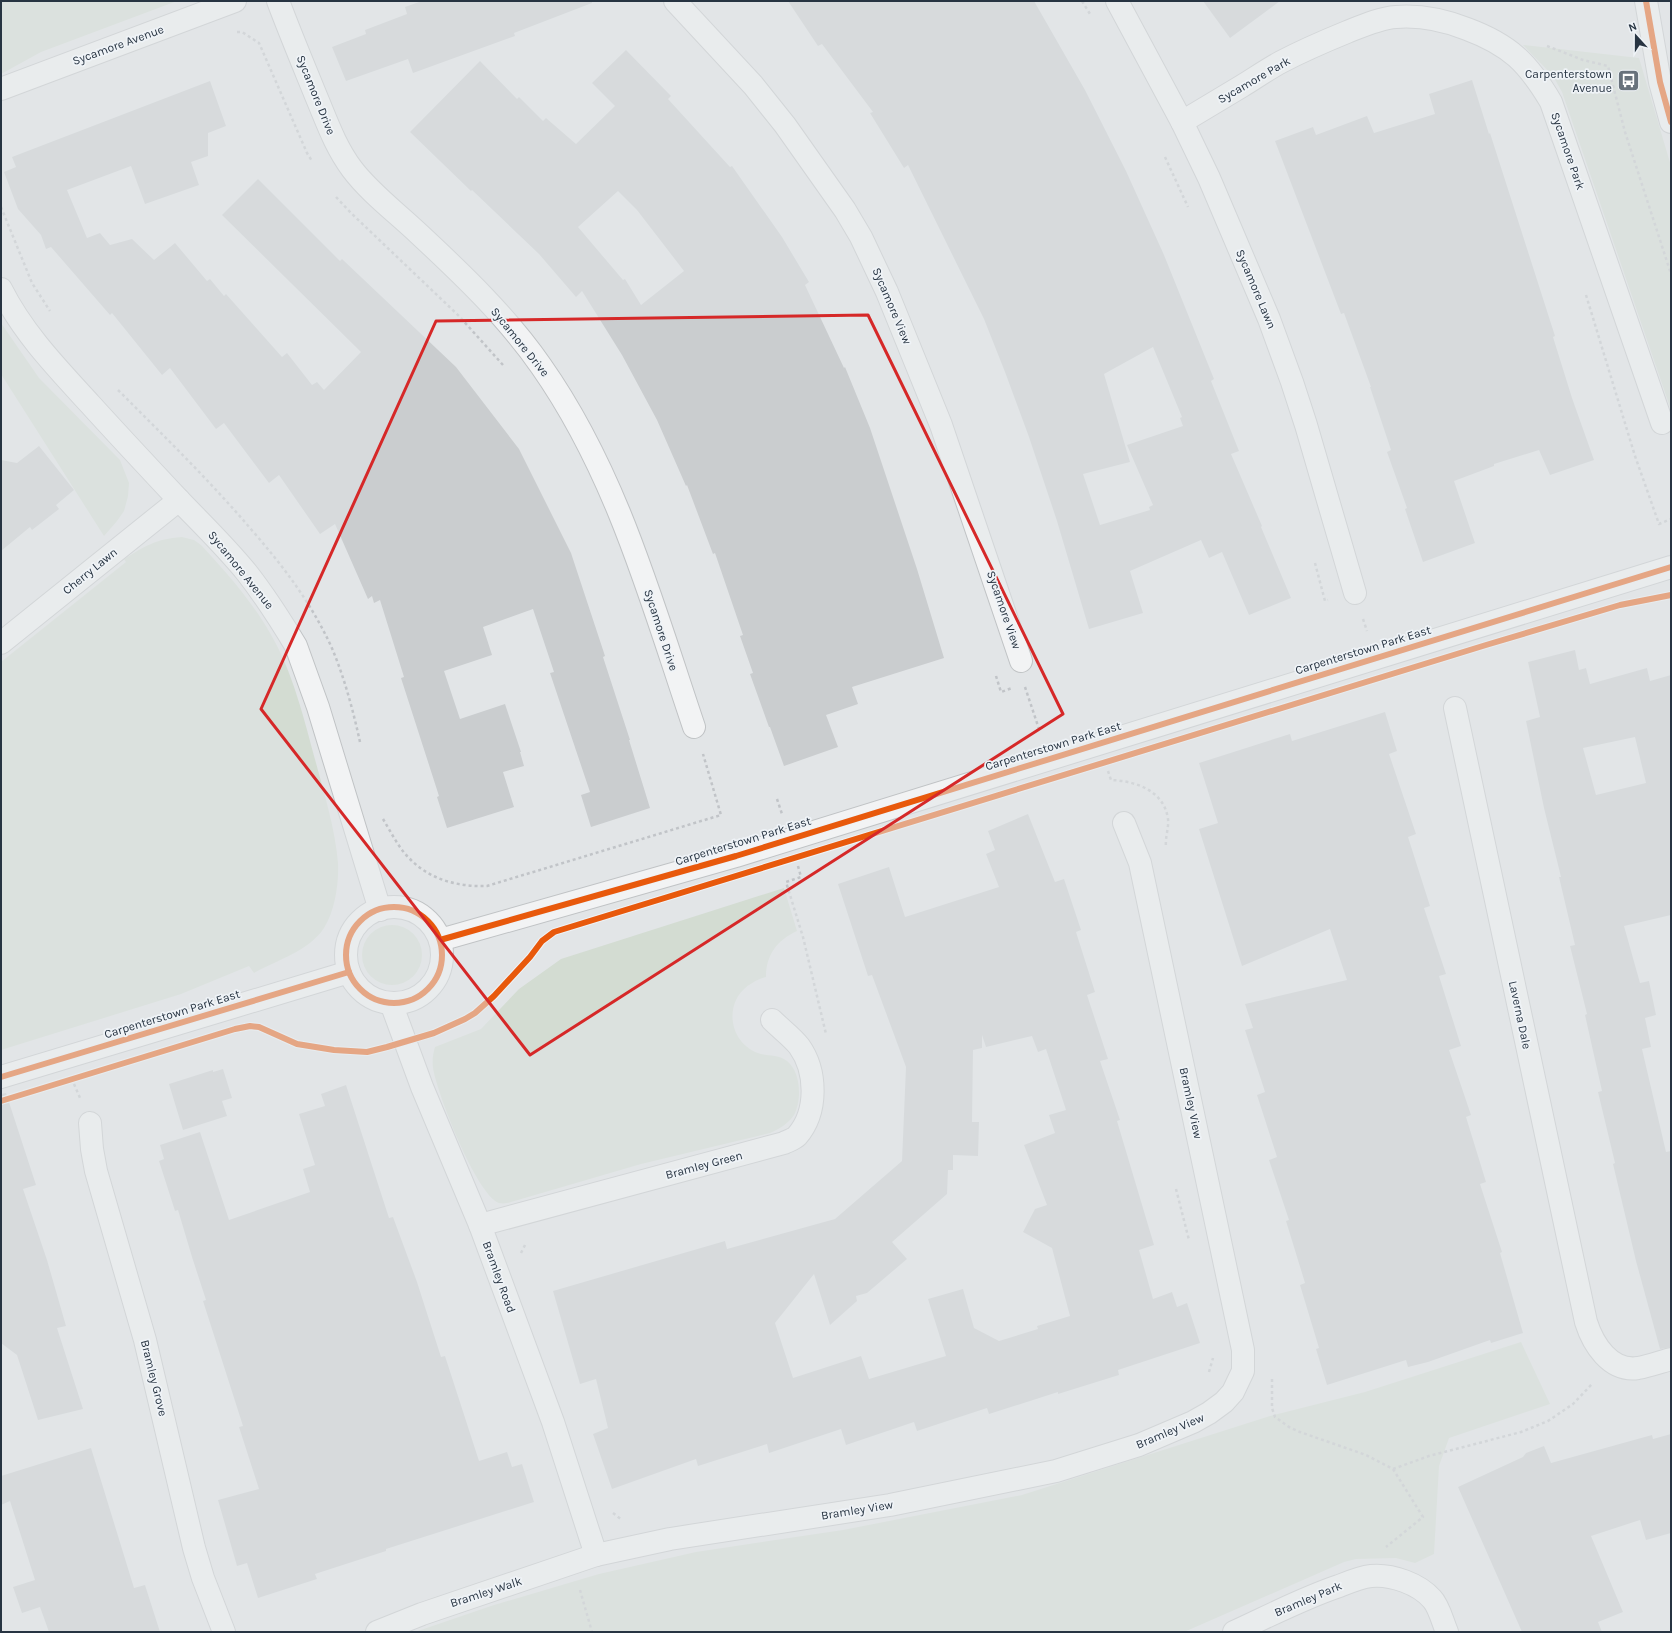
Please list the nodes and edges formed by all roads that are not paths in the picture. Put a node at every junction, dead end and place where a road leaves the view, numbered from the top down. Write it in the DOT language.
graph roads {
  1 [pos="235,1"];
  2 [pos="278,1"];
  3 [pos="675,1"];
  4 [pos="1117,1"];
  5 [pos="1646,1"];
  6 [pos="1,89"];
  7 [pos="1182,122"];
  8 [pos="1671,122"];
  9 [pos="1,289"];
  10 [pos="1662,423"];
  11 [pos="178,500"];
  12 [pos="1671,567"];
  13 [pos="1356,593"];
  14 [pos="1,642"];
  15 [pos="1021,661"];
  16 [pos="1455,708"];
  17 [pos="694,727"];
  18 [pos="1124,823"];
  19 [pos="380,910"];
  20 [pos="440,940"];
  21 [pos="349,972"];
  22 [pos="391,1003"];
  23 [pos="772,1020"];
  24 [pos="1,1077"];
  25 [pos="90,1123"];
  26 [pos="480,1225"];
  27 [pos="1671,1359"];
  28 [pos="596,1555"];
  29 [pos="224,1632"];
  30 [pos="377,1632"];
  31 [pos="1234,1632"];
  32 [pos="1447,1632"];
  1 -- 6 [label="street, Sycamore Avenue"];
  2 -- 17 [label="street, Sycamore Drive"];
  3 -- 15 [label="street, Sycamore View"];
  4 -- 7 [label="street, Sycamore Lawn"];
  5 -- 8 [label="street"];
  7 -- 10 [label="street, Sycamore Park"];
  7 -- 13 [label="street, Sycamore Lawn"];
  9 -- 11 [label="street, Sycamore Avenue"];
  11 -- 14 [label="street, Cherry Lawn"];
  11 -- 19 [label="street, Sycamore Avenue"];
  12 -- 20 [label="street, Carpenterstown Park East"];
  16 -- 27 [label="street, Laverna Dale"];
  18 -- 28 [label="street, Bramley View"];
  19 -- 20 [label="street"];
  19 -- 21 [label="street"];
  20 -- 22 [label="street"];
  21 -- 22 [label="street"];
  21 -- 24 [label="street, Carpenterstown Park East"];
  22 -- 26 [label="street, Bramley Road"];
  23 -- 26 [label="street, Bramley Green"];
  25 -- 29 [label="street, Bramley Grove"];
  26 -- 28 [label="street, Bramley Road"];
  28 -- 30 [label="street, Bramley Walk"];
  31 -- 32 [label="street, Bramley Park"];
}
